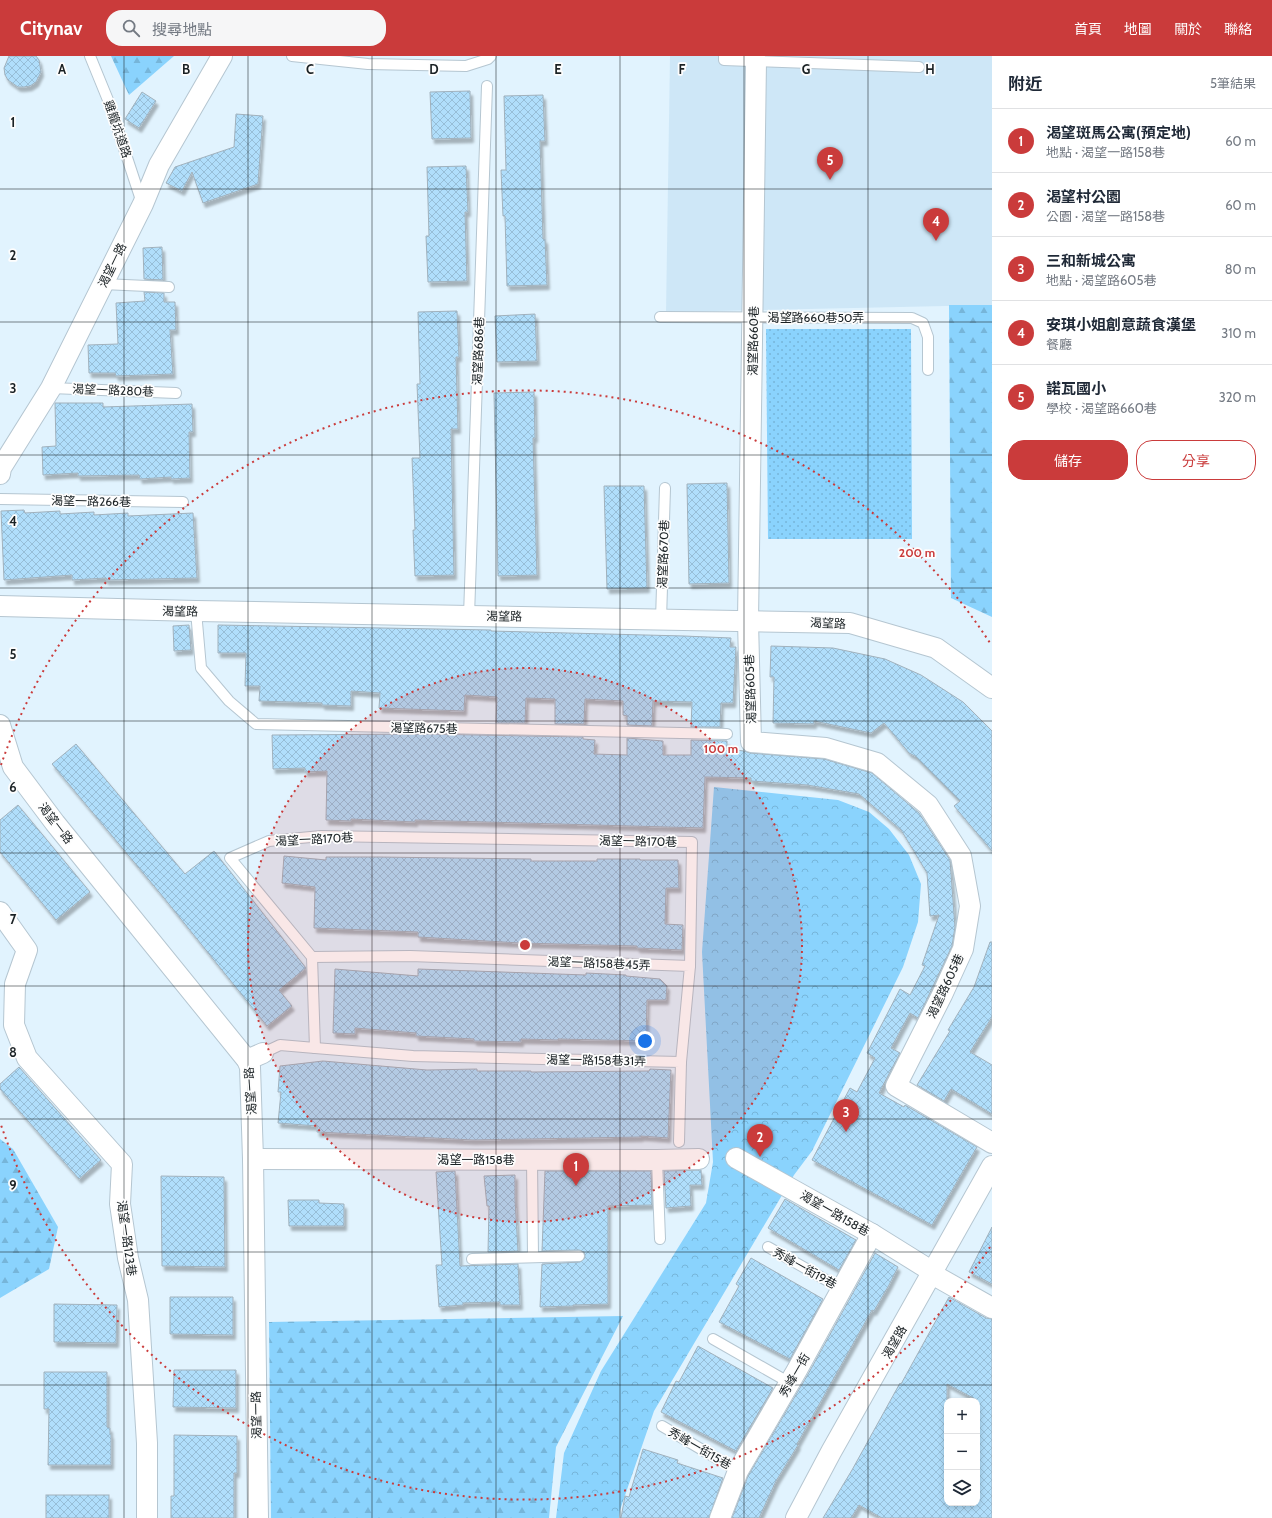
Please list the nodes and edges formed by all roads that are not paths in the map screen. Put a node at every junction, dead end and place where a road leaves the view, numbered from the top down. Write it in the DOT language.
graph roads {
  1 [pos="90,56"];
  2 [pos="222,56"];
  3 [pos="292,56"];
  4 [pos="491,56"];
  5 [pos="724,56"];
  6 [pos="787,59"];
  7 [pos="368,60"];
  8 [pos="756,61"];
  9 [pos="919,67"];
  10 [pos="486,86"];
  11 [pos="143,204"];
  12 [pos="102,284"];
  13 [pos="169,287"];
  14 [pos="660,317"];
  15 [pos="754,317"];
  16 [pos="928,370"];
  17 [pos="51,388"];
  18 [pos="176,393"];
  19 [pos="0,469"];
  20 [pos="665,488"];
  21 [pos="0,499"];
  22 [pos="183,502"];
  23 [pos="0,606"];
  24 [pos="196,611"];
  25 [pos="469,616"];
  26 [pos="661,620"];
  27 [pos="748,621"];
  28 [pos="992,688"];
  29 [pos="0,725"];
  30 [pos="727,734"];
  31 [pos="0,912"];
  32 [pos="312,957"];
  33 [pos="690,966"];
  34 [pos="315,1048"];
  35 [pos="255,1057"];
  36 [pos="681,1062"];
  37 [pos="992,1143"];
  38 [pos="678,1150"];
  39 [pos="736,1158"];
  40 [pos="253,1159"];
  41 [pos="532,1159"];
  42 [pos="699,1159"];
  43 [pos="657,1160"];
  44 [pos="992,1166"];
  45 [pos="872,1234"];
  46 [pos="660,1240"];
  47 [pos="768,1247"];
  48 [pos="579,1256"];
  49 [pos="533,1257"];
  50 [pos="472,1259"];
  51 [pos="933,1273"];
  52 [pos="842,1289"];
  53 [pos="992,1308"];
  54 [pos="713,1339"];
  55 [pos="790,1383"];
  56 [pos="662,1426"];
  57 [pos="738,1471"];
  58 [pos="147,1518"];
  59 [pos="258,1518"];
  60 [pos="720,1518"];
  61 [pos="796,1518"];
  1 -- 11 [label="lane, 雞籠坑道路"];
  2 -- 11 [label="street, 渴望一路"];
  3 -- 7 [label="lane"];
  4 -- 7 [label="lane"];
  5 -- 8 [label="lane"];
  6 -- 8 [label="lane"];
  6 -- 9 [label="lane"];
  8 -- 15 [label="street, 渴望路660巷"];
  10 -- 25 [label="lane, 渴望路686巷"];
  11 -- 12 [label="street, 渴望一路"];
  12 -- 13 [label="lane"];
  12 -- 17 [label="street, 渴望一路"];
  14 -- 15 [label="lane, 渴望路660巷50弄"];
  15 -- 16 [label="lane, 渴望路660巷50弄"];
  15 -- 27 [label="street, 渴望路660巷"];
  17 -- 18 [label="lane, 渴望一路280巷"];
  17 -- 19 [label="street, 渴望一路"];
  20 -- 26 [label="lane, 渴望路670巷"];
  21 -- 22 [label="lane, 渴望一路266巷"];
  23 -- 24 [label="street, 渴望路"];
  24 -- 25 [label="street, 渴望路"];
  24 -- 30 [label="lane, 渴望路675巷"];
  25 -- 26 [label="street, 渴望路"];
  26 -- 27 [label="street, 渴望路"];
  27 -- 28 [label="street, 渴望路"];
  27 -- 37 [label="street, 渴望路605巷"];
  29 -- 35 [label="street, 渴望一路"];
  31 -- 58 [label="street, 渴望一路123巷"];
  32 -- 33 [label="lane, 渴望一路158巷45弄"];
  32 -- 33 [label="lane, 渴望一路170巷"];
  32 -- 34 [label="lane"];
  33 -- 36 [label="lane"];
  34 -- 35 [label="lane"];
  34 -- 36 [label="lane, 渴望一路158巷31弄"];
  35 -- 40 [label="street, 渴望一路"];
  36 -- 38 [label="lane"];
  38 -- 42 [label="street, 渴望一路158巷"];
  38 -- 43 [label="street, 渴望一路158巷"];
  39 -- 45 [label="street, 渴望一路158巷"];
  40 -- 41 [label="street, 渴望一路158巷"];
  40 -- 59 [label="street, 渴望一路"];
  41 -- 43 [label="street, 渴望一路158巷"];
  41 -- 49 [label="lane"];
  43 -- 46 [label="lane"];
  44 -- 51 [label="street, 渴望路"];
  45 -- 51 [label="street, 渴望一路158巷"];
  45 -- 52 [label="street, 秀峰一街"];
  47 -- 52 [label="lane, 秀峰一街19巷"];
  48 -- 49 [label="lane"];
  49 -- 50 [label="lane"];
  51 -- 53 [label="street, 渴望一路158巷"];
  51 -- 61 [label="street, 渴望路"];
  52 -- 55 [label="street, 秀峰一街"];
  54 -- 55 [label="lane"];
  55 -- 57 [label="street, 秀峰一街"];
  56 -- 57 [label="lane, 秀峰一街15巷"];
  57 -- 60 [label="street, 秀峰一街"];
}
